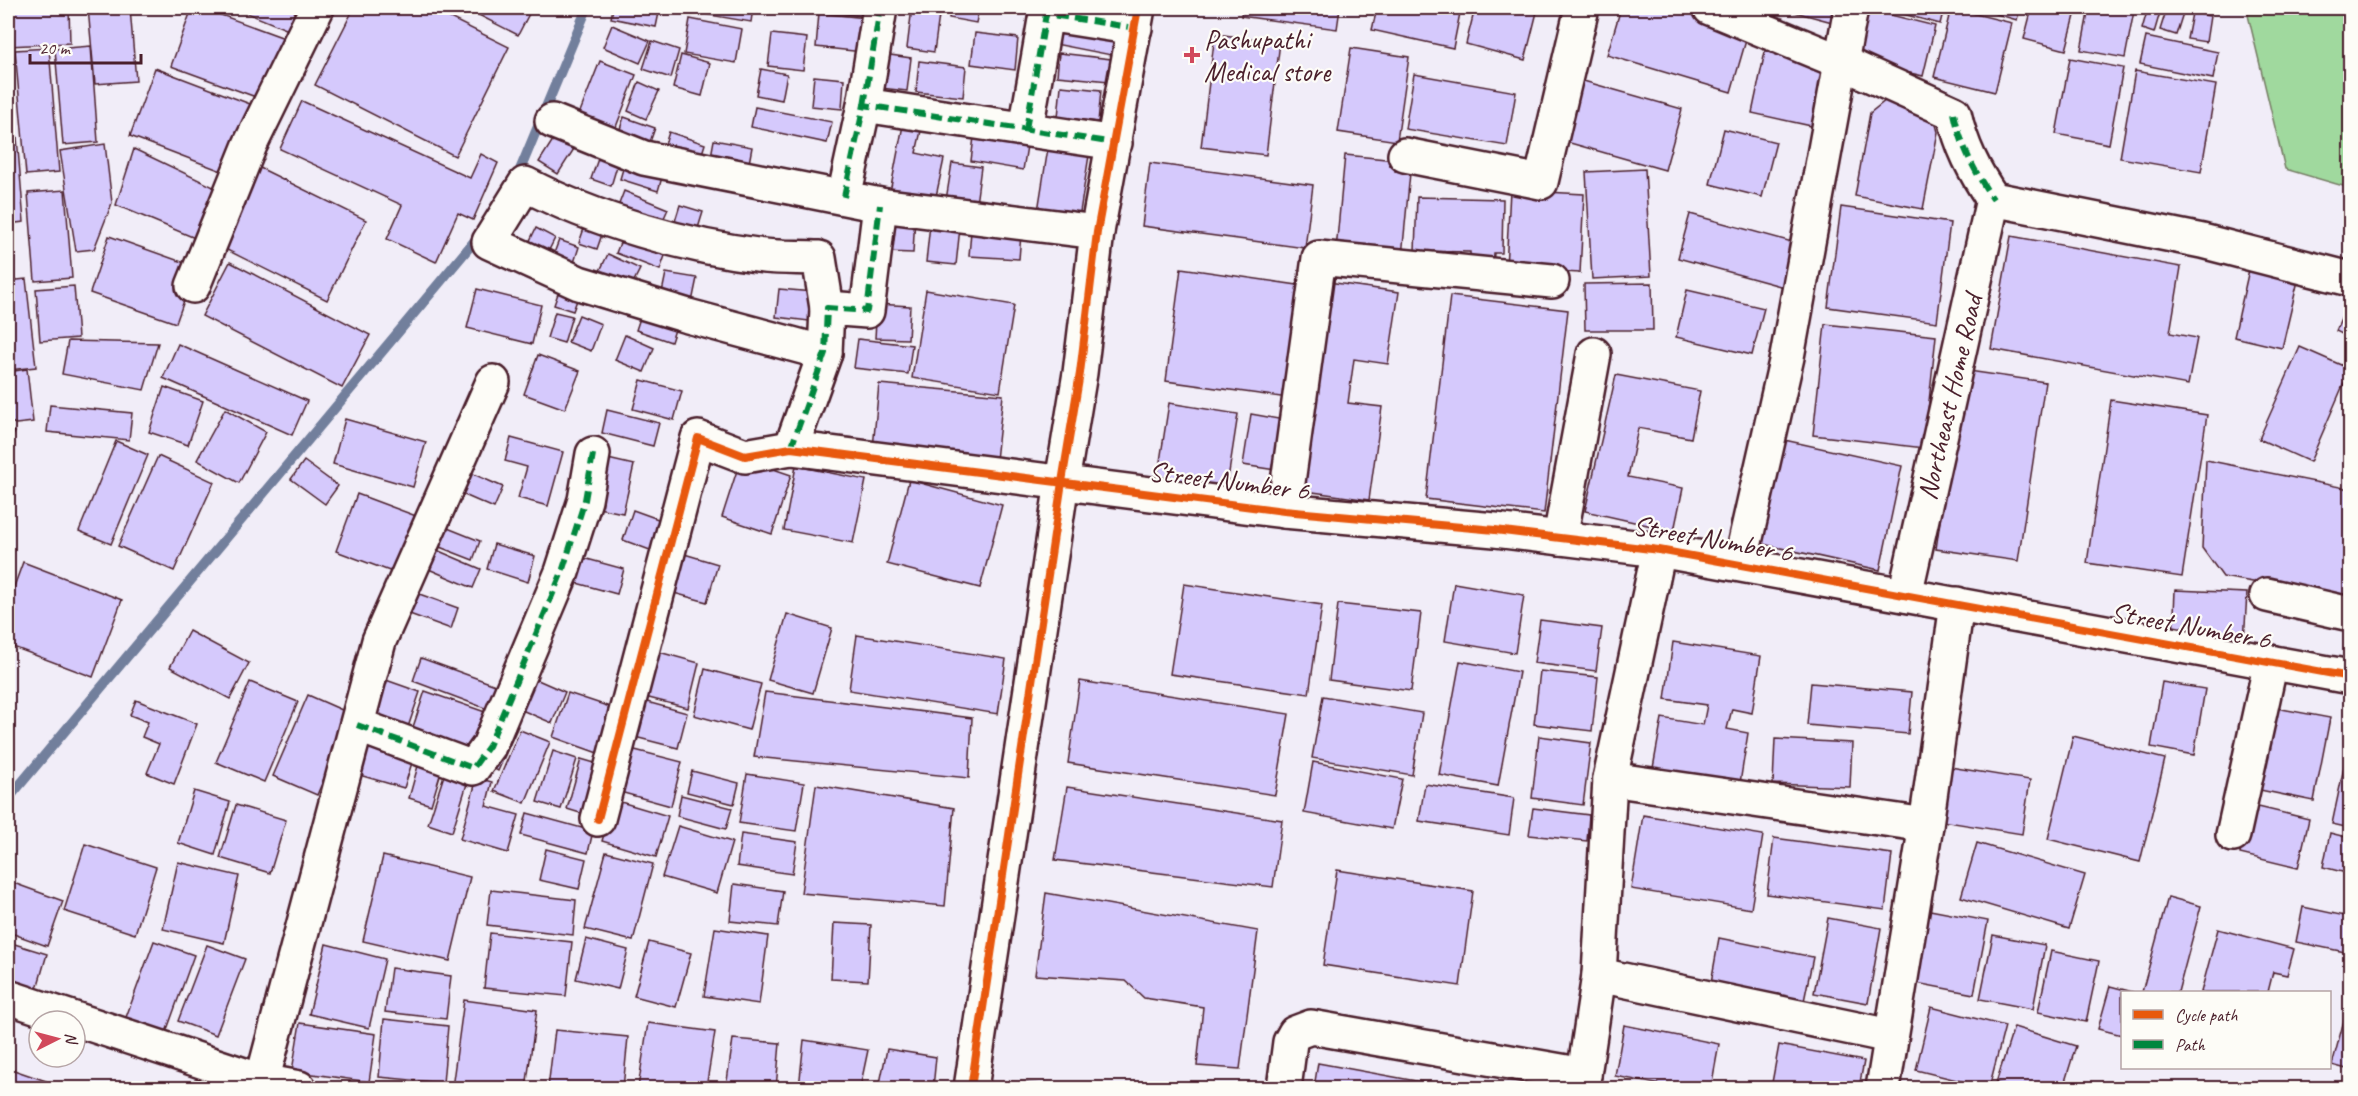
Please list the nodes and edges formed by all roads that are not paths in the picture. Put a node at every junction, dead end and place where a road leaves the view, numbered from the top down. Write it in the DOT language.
graph roads {
  1 [pos="317,8"];
  2 [pos="880,8"];
  3 [pos="1582,8"];
  4 [pos="1710,8"];
  5 [pos="1851,8"];
  6 [pos="1046,11"];
  7 [pos="1137,18"];
  8 [pos="1841,62"];
  9 [pos="864,105"];
  10 [pos="552,122"];
  11 [pos="1026,129"];
  12 [pos="1115,143"];
  13 [pos="1405,155"];
  14 [pos="844,197"];
  15 [pos="1993,199"];
  16 [pos="880,205"];
  17 [pos="1097,232"];
  18 [pos="2350,279"];
  19 [pos="1552,281"];
  20 [pos="193,286"];
  21 [pos="827,308"];
  22 [pos="825,353"];
  23 [pos="1594,354"];
  24 [pos="493,382"];
  25 [pos="791,448"];
  26 [pos="593,454"];
  27 [pos="1062,482"];
  28 [pos="1284,511"];
  29 [pos="1560,538"];
  30 [pos="1659,550"];
  31 [pos="1740,564"];
  32 [pos="1905,595"];
  33 [pos="2267,595"];
  34 [pos="1957,604"];
  35 [pos="2350,614"];
  36 [pos="2271,662"];
  37 [pos="2350,677"];
  38 [pos="357,725"];
  39 [pos="1610,779"];
  40 [pos="598,819"];
  41 [pos="1926,825"];
  42 [pos="2233,835"];
  43 [pos="1599,975"];
  44 [pos="13,999"];
  45 [pos="1890,1036"];
  46 [pos="262,1081"];
  47 [pos="1569,1081"];
  48 [pos="299,1089"];
  49 [pos="971,1089"];
  50 [pos="1284,1089"];
  51 [pos="1883,1089"];
  1 -- 20 [label="street"];
  2 -- 9 [label="street"];
  3 -- 13 [label="street"];
  4 -- 8 [label="street"];
  5 -- 8 [label="street"];
  6 -- 7 [label="street"];
  6 -- 11 [label="street"];
  7 -- 12 [label="street"];
  8 -- 15 [label="street"];
  8 -- 31 [label="street"];
  9 -- 11 [label="street"];
  9 -- 14 [label="street"];
  10 -- 14 [label="street"];
  11 -- 12 [label="street"];
  12 -- 17 [label="street"];
  14 -- 16 [label="street"];
  15 -- 18 [label="street"];
  15 -- 32 [label="street, Northeast Home Road"];
  16 -- 17 [label="street"];
  16 -- 21 [label="street"];
  17 -- 27 [label="street"];
  19 -- 28 [label="street"];
  21 -- 22 [label="street"];
  21 -- 22 [label="street"];
  22 -- 25 [label="street"];
  23 -- 29 [label="street"];
  24 -- 38 [label="street"];
  25 -- 27 [label="street, Street Number 6"];
  25 -- 40 [label="street, Street Number 6"];
  26 -- 38 [label="street"];
  27 -- 28 [label="street, Street Number 6"];
  27 -- 49 [label="street"];
  28 -- 29 [label="street, Street Number 6"];
  29 -- 30 [label="street, Street Number 6"];
  30 -- 31 [label="street, Street Number 6"];
  30 -- 39 [label="street"];
  31 -- 32 [label="street, Street Number 6"];
  32 -- 34 [label="street, Street Number 6"];
  33 -- 35 [label="street"];
  34 -- 36 [label="street, Street Number 6"];
  34 -- 41 [label="street"];
  36 -- 37 [label="street, Street Number 6"];
  36 -- 42 [label="street"];
  38 -- 46 [label="street"];
  39 -- 41 [label="street"];
  39 -- 43 [label="street"];
  41 -- 45 [label="street"];
  43 -- 45 [label="street"];
  43 -- 47 [label="street"];
  44 -- 46 [label="street"];
  45 -- 51 [label="street"];
  46 -- 48 [label="street"];
  47 -- 50 [label="street"];
}
